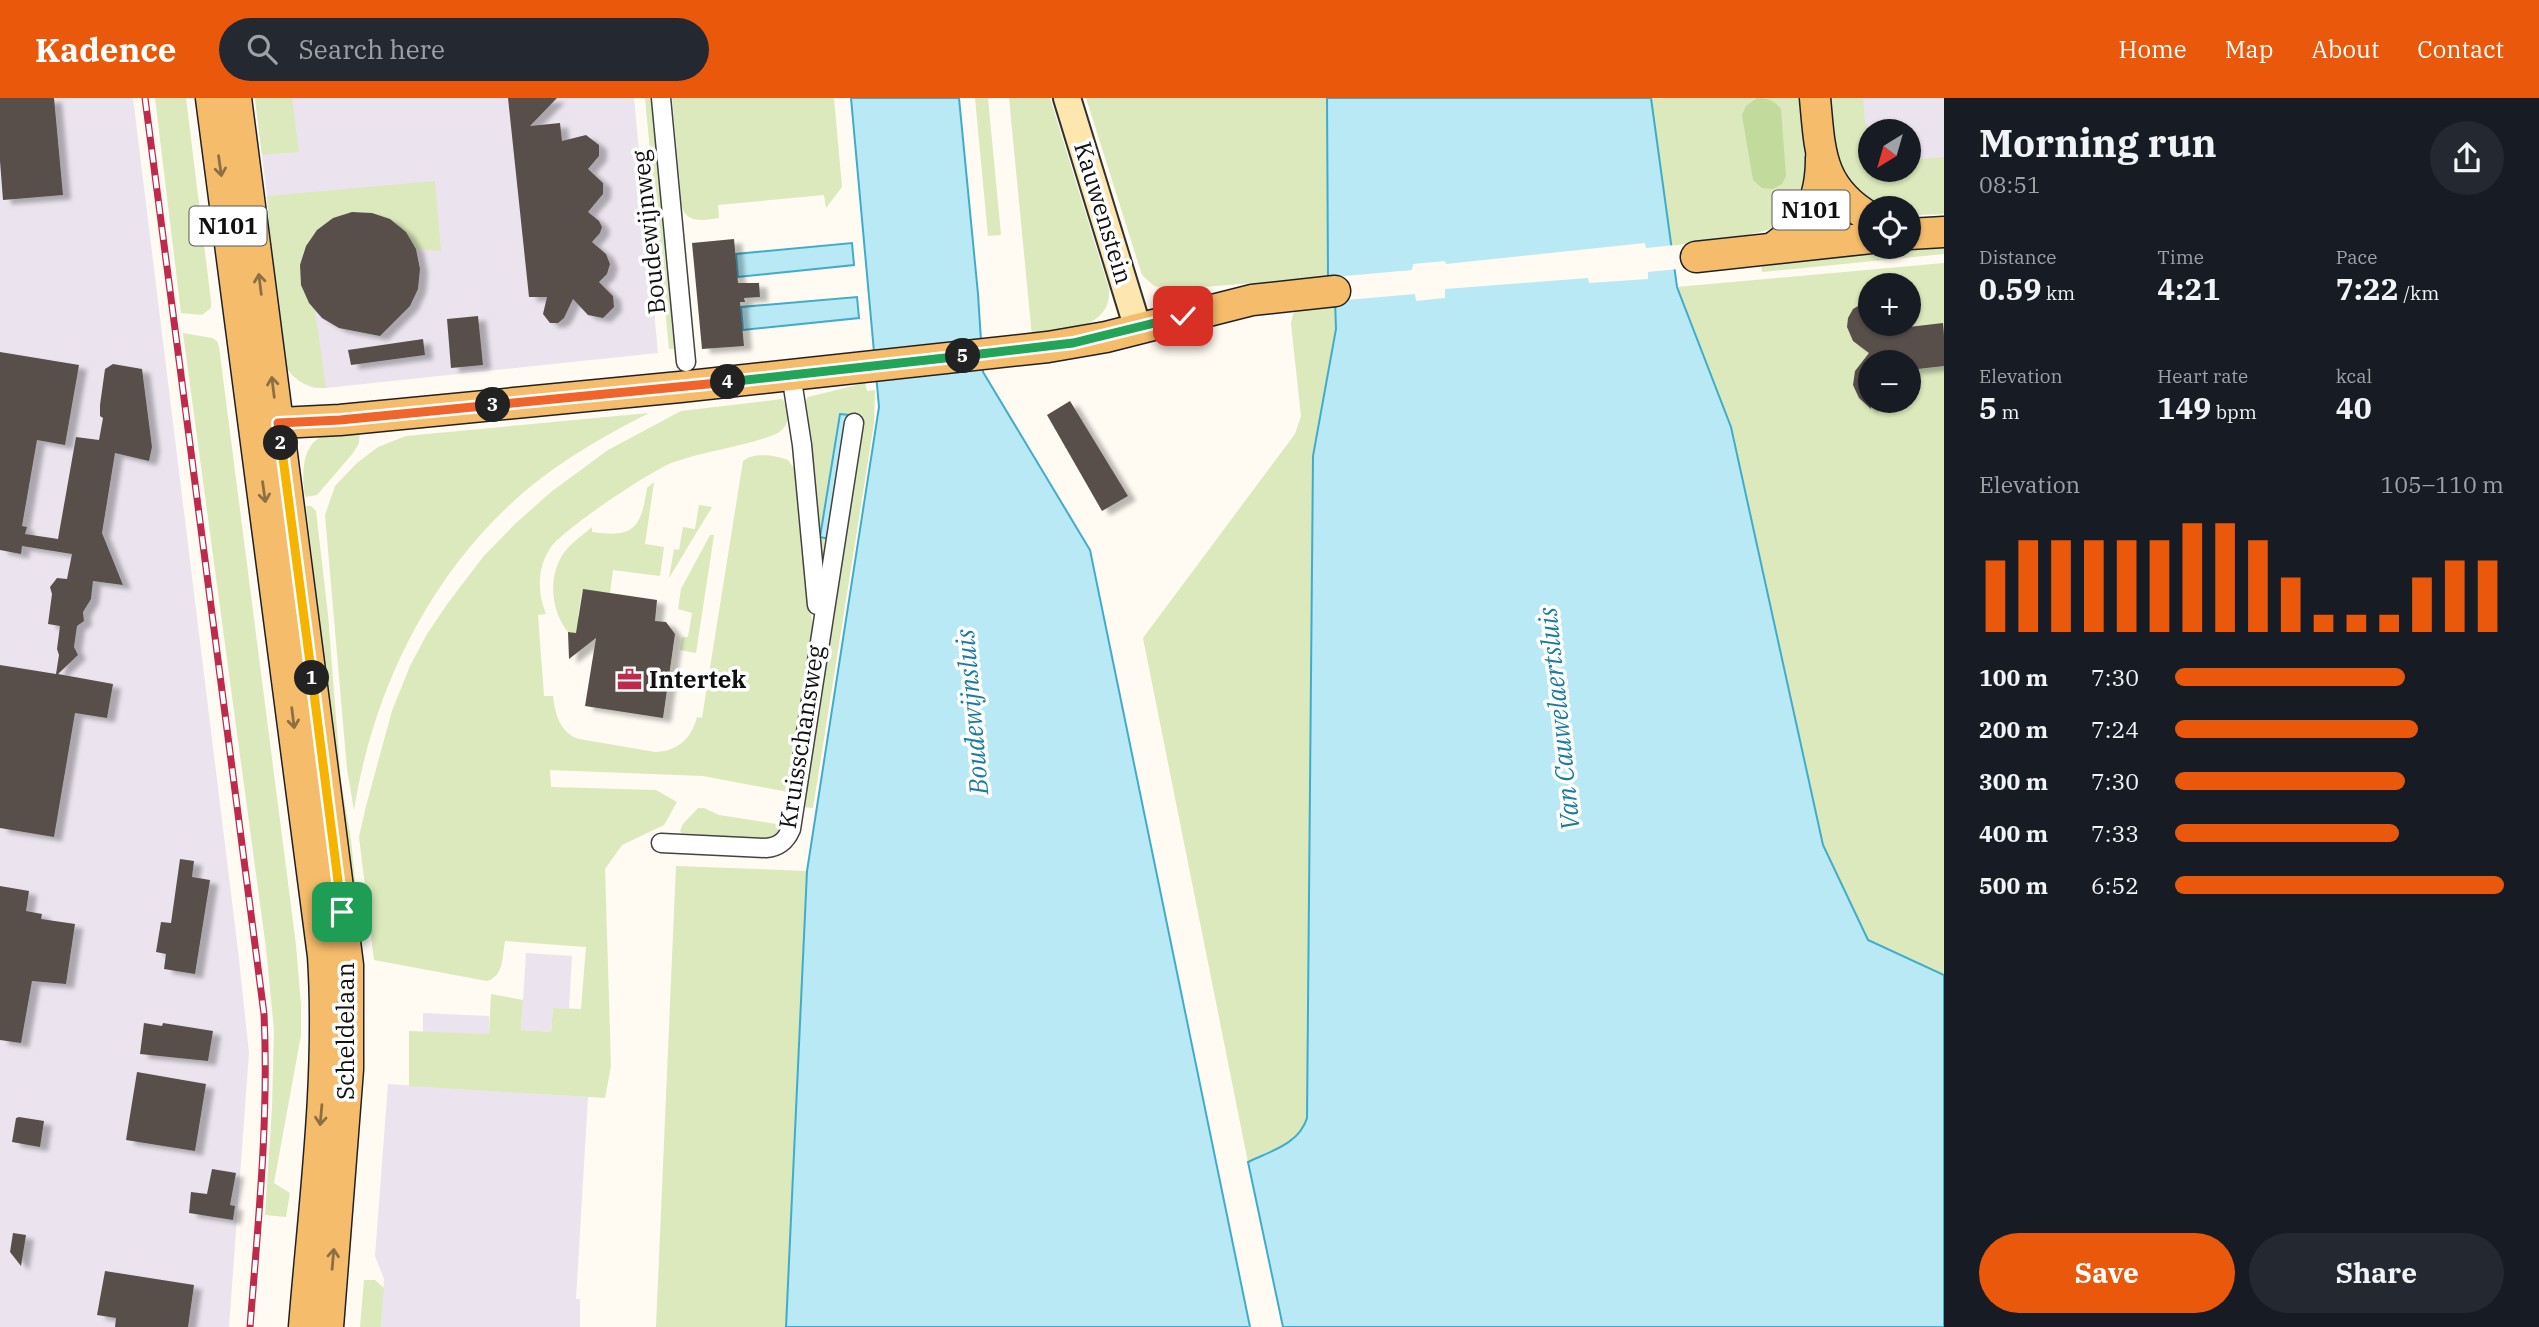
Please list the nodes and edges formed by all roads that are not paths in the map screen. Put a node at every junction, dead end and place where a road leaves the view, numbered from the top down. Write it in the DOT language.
graph roads {
  1 [pos="211,98"];
  2 [pos="236,98"];
  3 [pos="661,98"];
  4 [pos="1067,98"];
  5 [pos="1815,98"];
  6 [pos="1821,158"];
  7 [pos="1858,209"];
  8 [pos="1944,232"];
  9 [pos="1921,233"];
  10 [pos="1858,239"];
  11 [pos="1773,248"];
  12 [pos="1696,257"];
  13 [pos="1335,291"];
  14 [pos="253,320"];
  15 [pos="1138,329"];
  16 [pos="686,362"];
  17 [pos="791,374"];
  18 [pos="853,422"];
  19 [pos="266,424"];
  20 [pos="820,633"];
  21 [pos="661,842"];
  22 [pos="304,1327"];
  23 [pos="328,1327"];
  1 -- 14 [label="main road, Scheldelaan / N101, one-way"];
  14 -- 2 [label="main road, Scheldelaan / N101, one-way"];
  3 -- 16 [label="street, Boudewijnweg"];
  4 -- 15 [label="street, Kauwenstein"];
  5 -- 6 [label="main road, N101"];
  6 -- 7 [label="main road, N101"];
  6 -- 11 [label="main road, N101"];
  8 -- 9 [label="main road"];
  10 -- 11 [label="main road"];
  11 -- 12 [label="main road"];
  13 -- 15 [label="main road"];
  14 -- 19 [label="main road, Scheldelaan / N101"];
  15 -- 17 [label="main road"];
  17 -- 19 [label="main road"];
  17 -- 20 [label="street, Kruisschansweg"];
  18 -- 20 [label="street, Kruisschansweg"];
  19 -- 22 [label="main road, Scheldelaan / N101, one-way"];
  23 -- 19 [label="main road, Scheldelaan / N101, one-way"];
  20 -- 21 [label="street, Kruisschansweg"];
}
